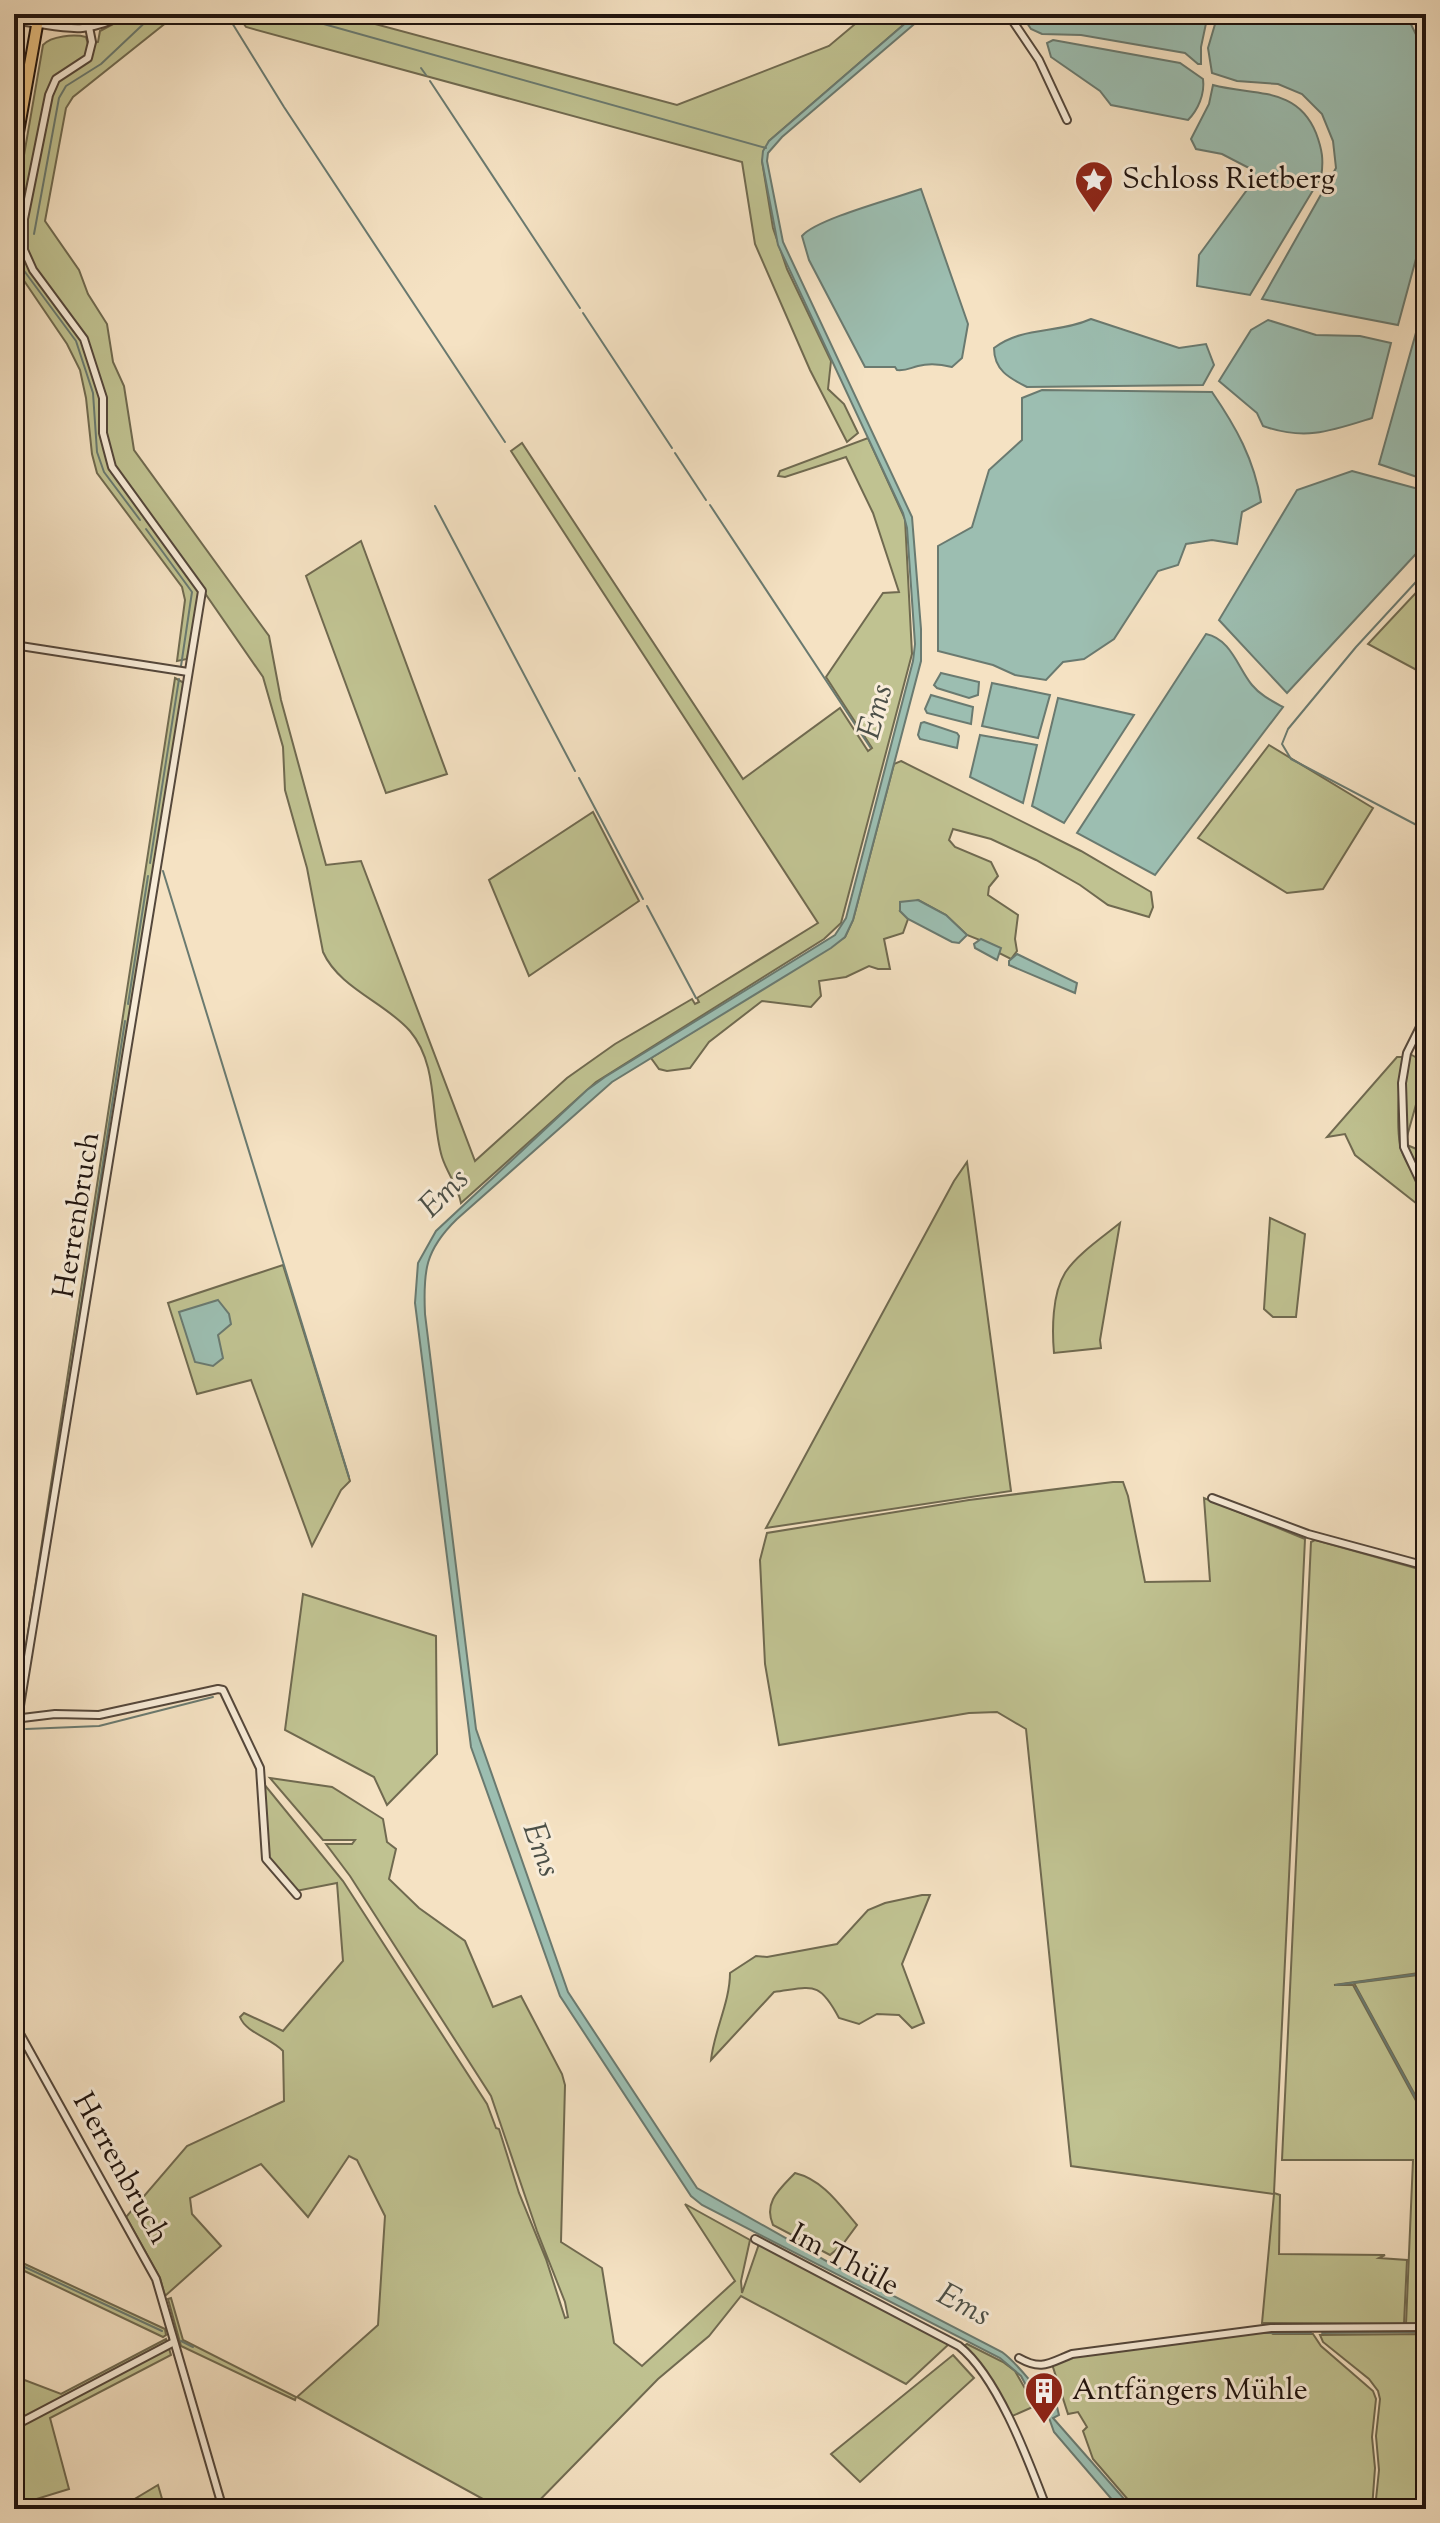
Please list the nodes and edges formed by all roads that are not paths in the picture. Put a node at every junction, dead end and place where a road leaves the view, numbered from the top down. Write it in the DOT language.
graph roads {
  1 [pos="124,14"];
  2 [pos="1008,14"];
  3 [pos="38,19"];
  4 [pos="14,21"];
  5 [pos="89,27"];
  6 [pos="1067,120"];
  7 [pos="14,155"];
  8 [pos="14,645"];
  9 [pos="188,672"];
  10 [pos="1426,1015"];
  11 [pos="1426,1194"];
  12 [pos="1212,1498"];
  13 [pos="1426,1566"];
  14 [pos="16,1718"];
  15 [pos="14,1764"];
  16 [pos="297,1895"];
  17 [pos="14,2023"];
  18 [pos="755,2239"];
  19 [pos="1426,2327"];
  20 [pos="174,2342"];
  21 [pos="1019,2358"];
  22 [pos="14,2426"];
  23 [pos="223,2509"];
  24 [pos="1047,2509"];
  1 -- 5 [label="street"];
  2 -- 6 [label="street"];
  3 -- 4 [label="street"];
  3 -- 5 [label="street"];
  3 -- 7 [label="main road"];
  5 -- 9 [label="street, Herrenbruch"];
  8 -- 9 [label="street"];
  9 -- 14 [label="street, Herrenbruch"];
  10 -- 11 [label="street"];
  12 -- 13 [label="street"];
  14 -- 15 [label="street, Herrenbruch"];
  14 -- 16 [label="street"];
  17 -- 20 [label="street, Herrenbruch"];
  18 -- 24 [label="street, Im Thüle"];
  19 -- 21 [label="street"];
  20 -- 22 [label="street"];
  20 -- 23 [label="street, Herrenbruch"];
}
